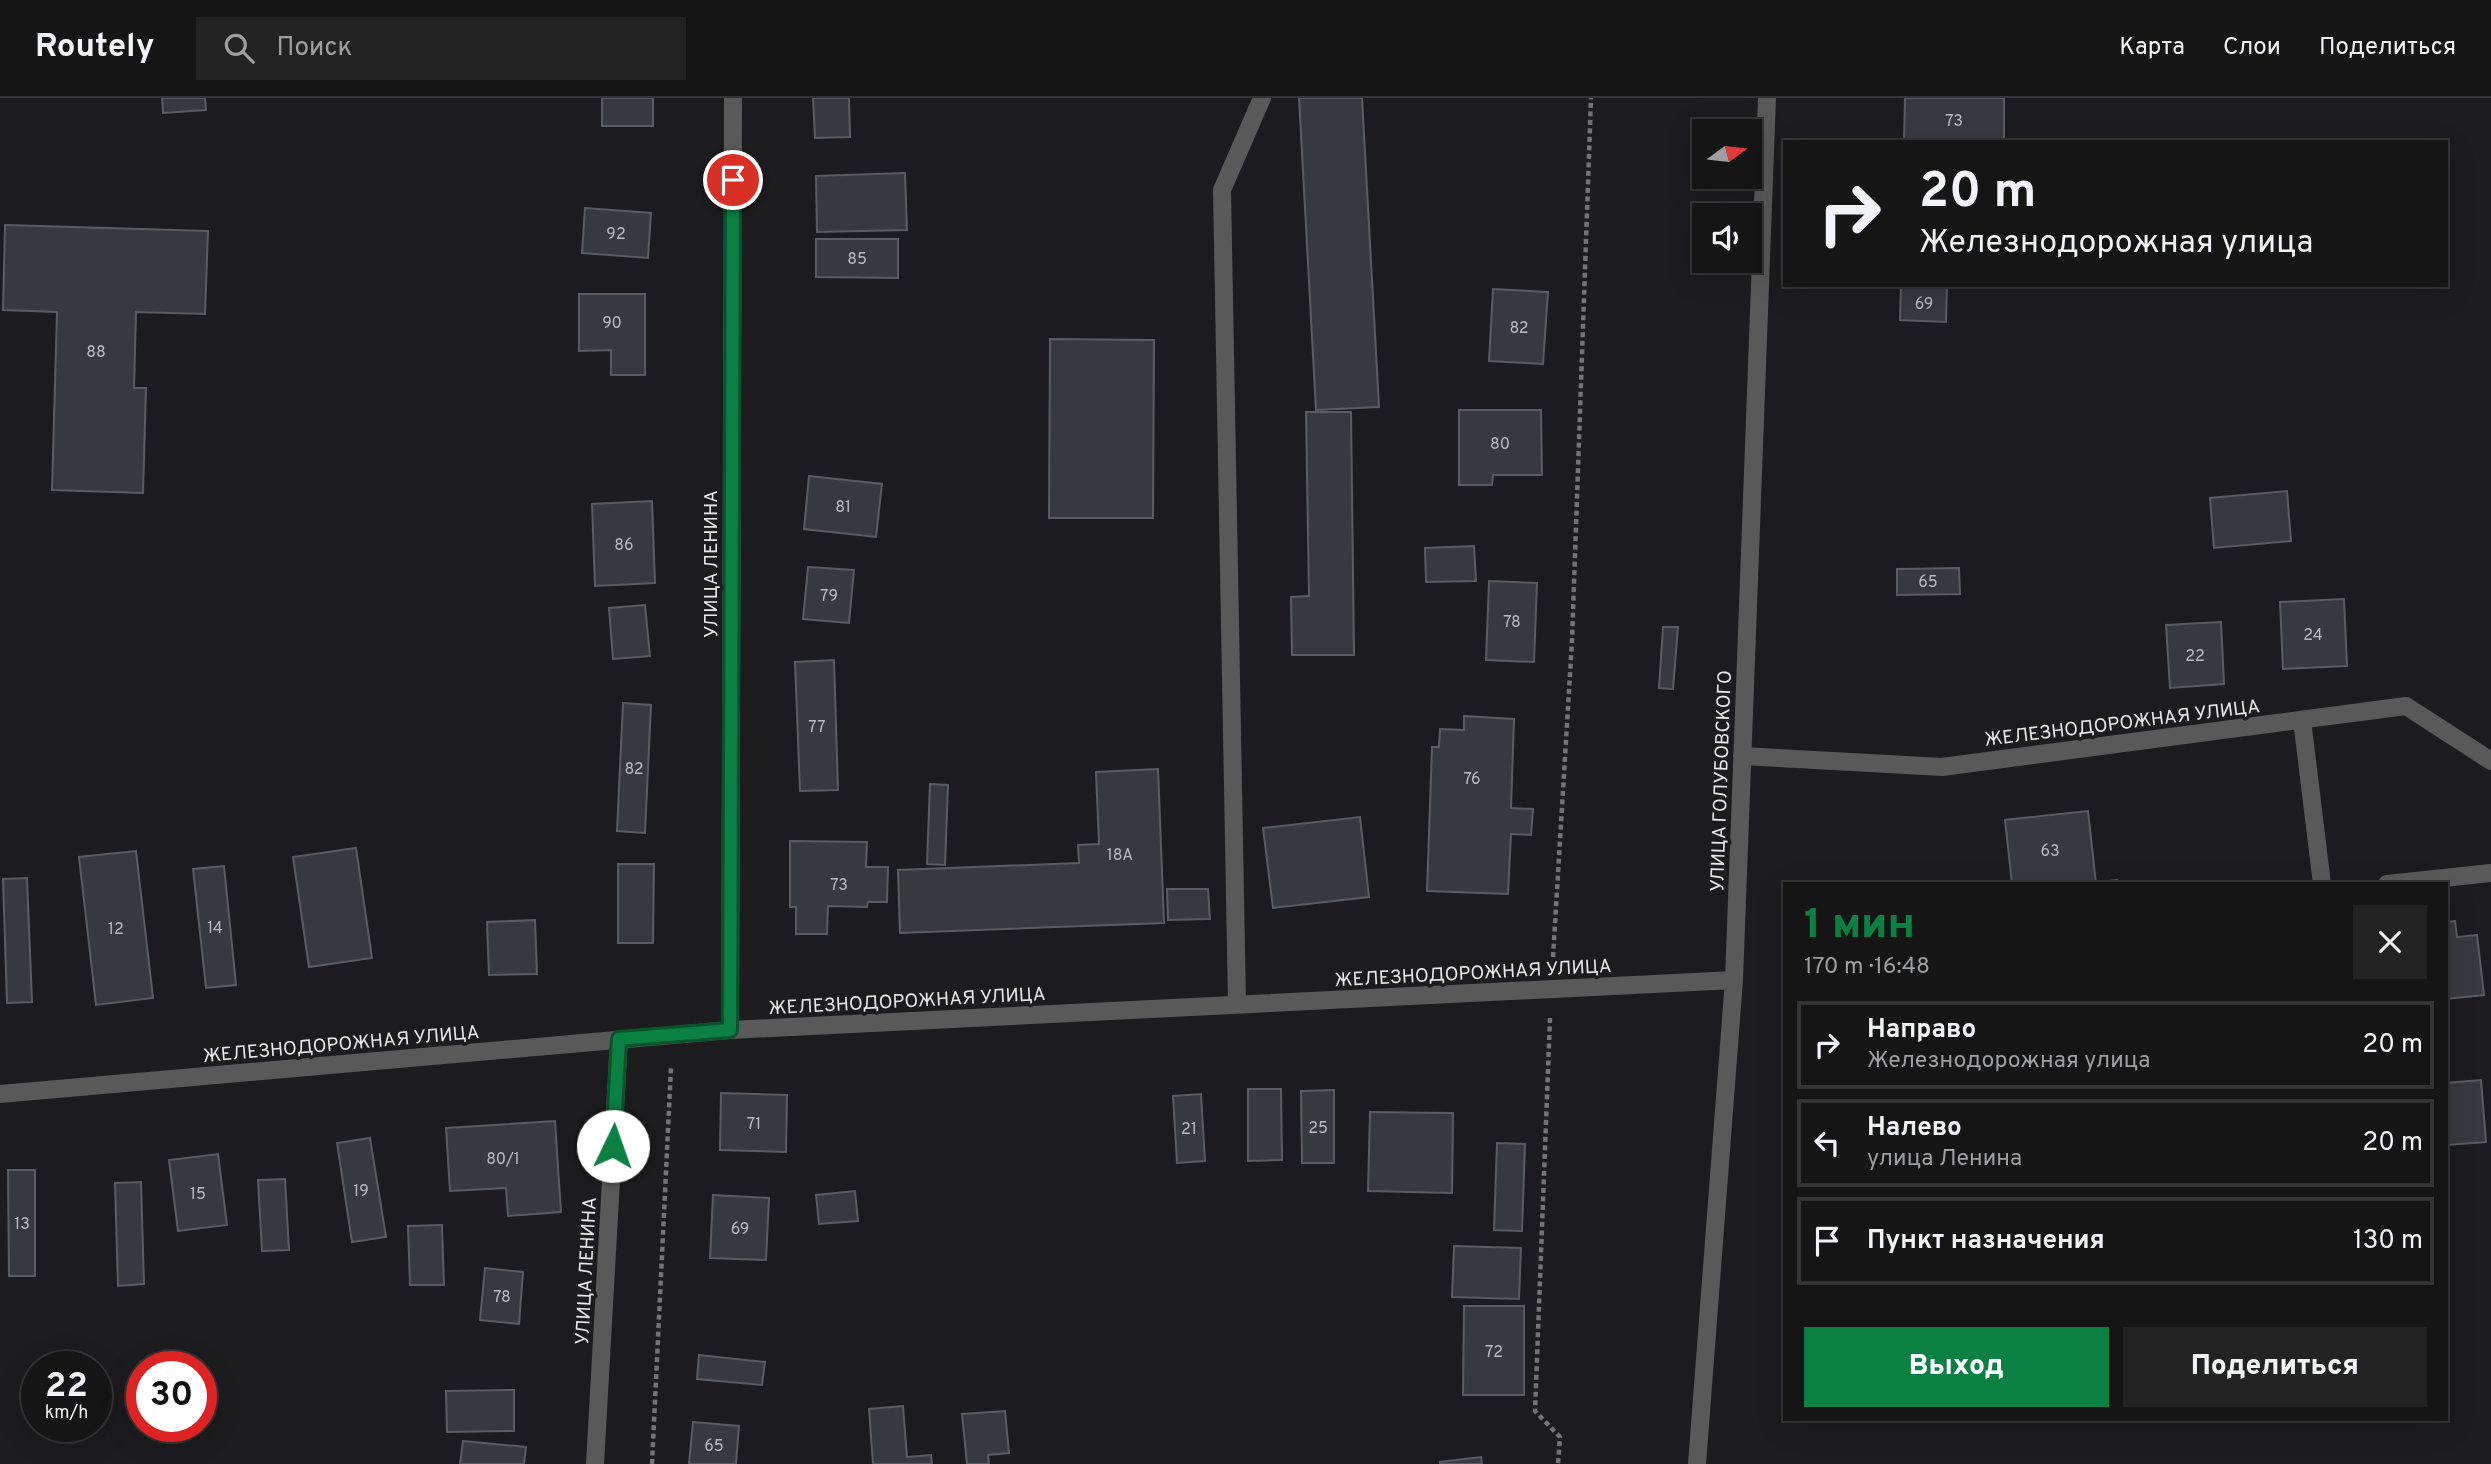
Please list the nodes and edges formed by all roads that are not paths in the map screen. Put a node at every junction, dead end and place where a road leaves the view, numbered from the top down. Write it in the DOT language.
graph roads {
  1 [pos="733,98"];
  2 [pos="1262,98"];
  3 [pos="1767,98"];
  4 [pos="2302,720"];
  5 [pos="1742,756"];
  6 [pos="2491,761"];
  7 [pos="2491,873"];
  8 [pos="2322,882"];
  9 [pos="2406,882"];
  10 [pos="1734,980"];
  11 [pos="1237,1004"];
  12 [pos="730,1030"];
  13 [pos="619,1039"];
  14 [pos="0,1094"];
  15 [pos="595,1464"];
  16 [pos="1697,1464"];
  1 -- 12 [label="street, УЛИЦА ЛЕНИНА"];
  2 -- 11 [label="street"];
  3 -- 5 [label="street, УЛИЦА ГОЛУБОВСКОГО"];
  4 -- 5 [label="street, ЖЕЛЕЗНОДОРОЖНАЯ УЛИЦА"];
  4 -- 6 [label="street, ЖЕЛЕЗНОДОРОЖНАЯ УЛИЦА"];
  4 -- 8 [label="street"];
  5 -- 10 [label="street, УЛИЦА ГОЛУБОВСКОГО"];
  7 -- 9 [label="street"];
  10 -- 11 [label="street, ЖЕЛЕЗНОДОРОЖНАЯ УЛИЦА"];
  10 -- 16 [label="street, УЛИЦА ГОЛУБОВСКОГО"];
  11 -- 12 [label="street, ЖЕЛЕЗНОДОРОЖНАЯ УЛИЦА"];
  12 -- 13 [label="street, ЖЕЛЕЗНОДОРОЖНАЯ УЛИЦА"];
  13 -- 14 [label="street, ЖЕЛЕЗНОДОРОЖНАЯ УЛИЦА"];
  13 -- 15 [label="street, УЛИЦА ЛЕНИНА"];
}
